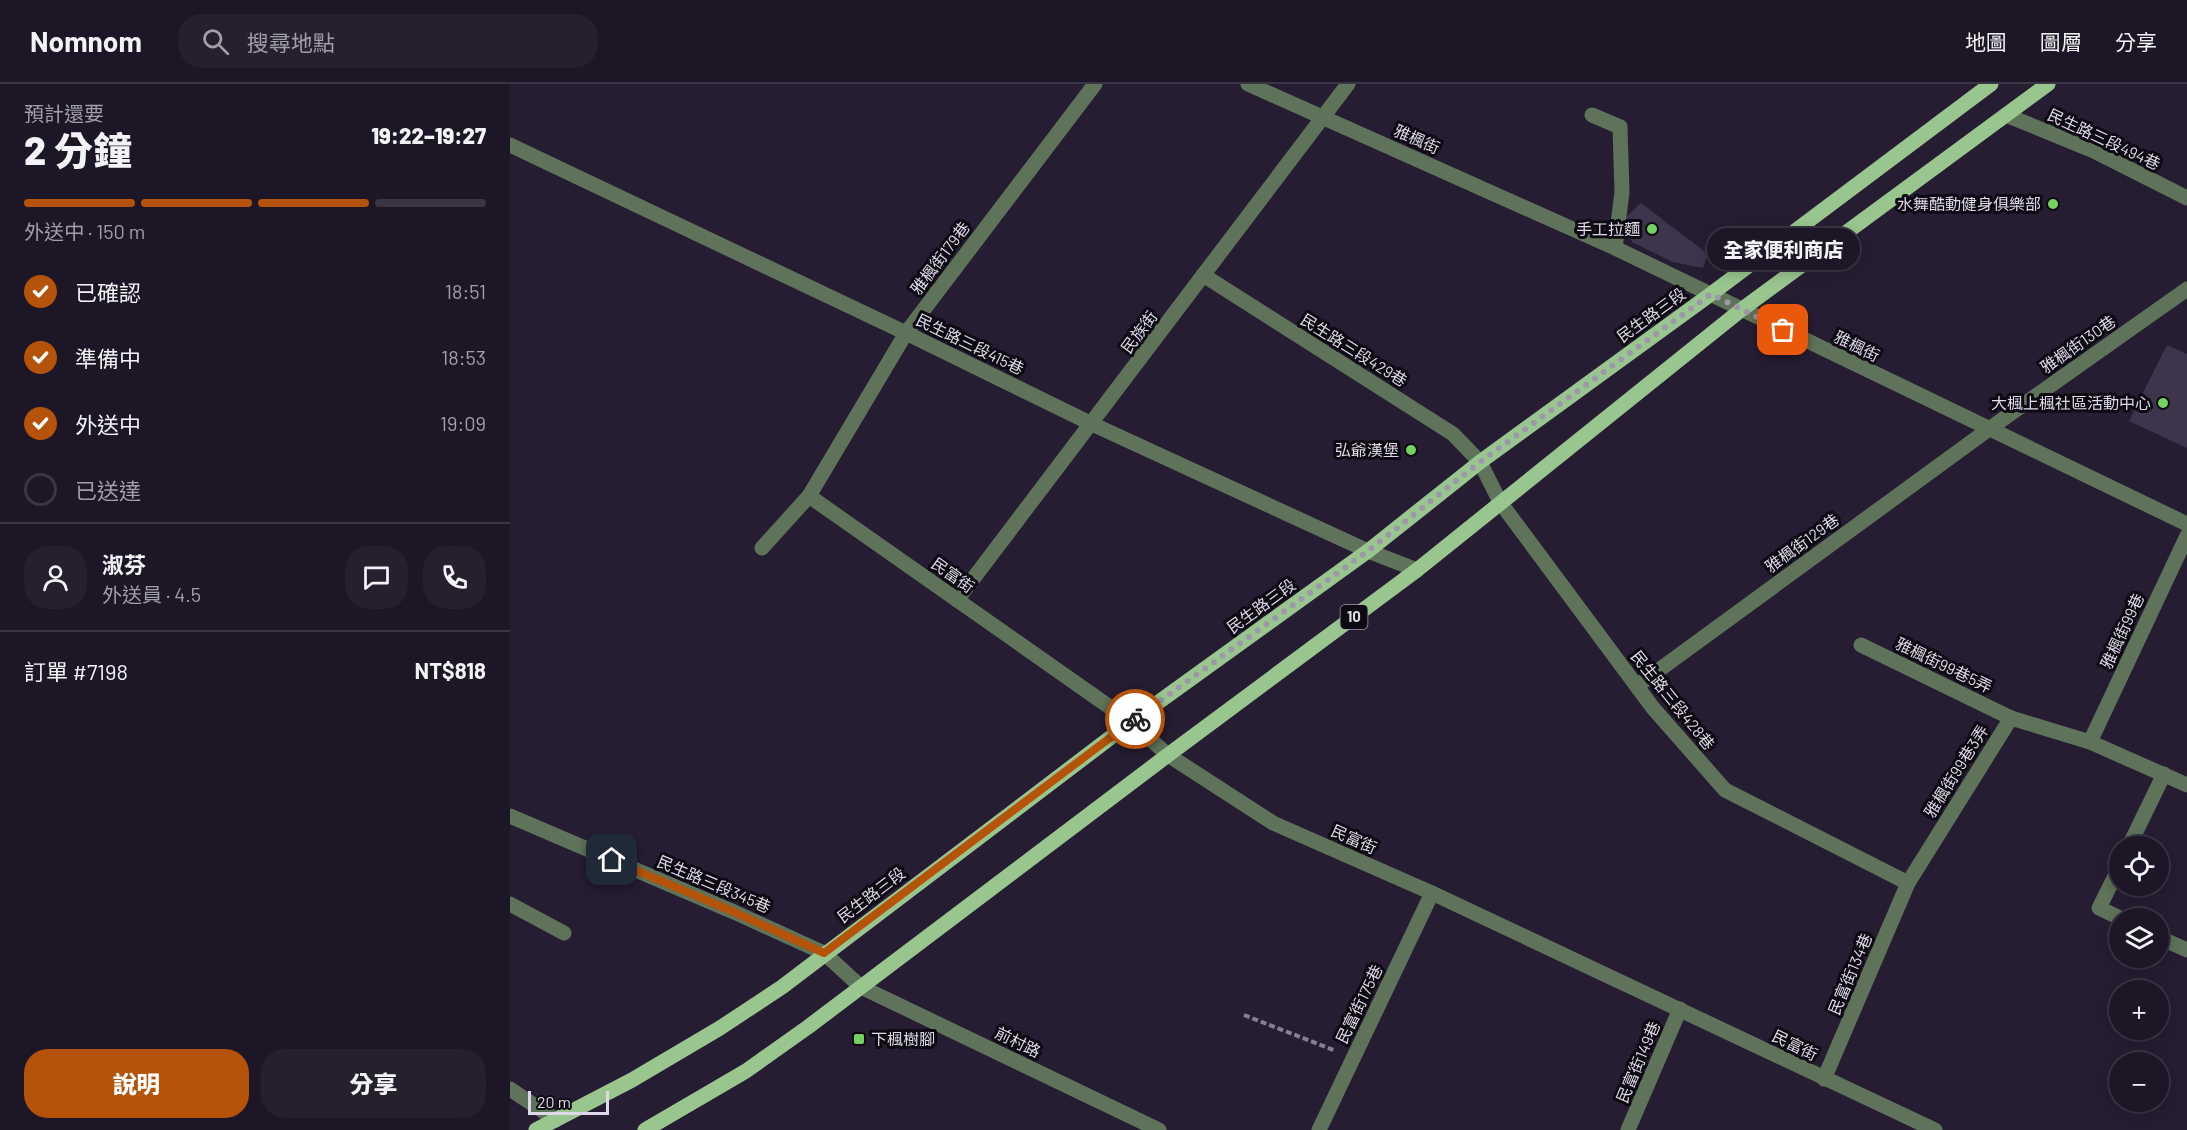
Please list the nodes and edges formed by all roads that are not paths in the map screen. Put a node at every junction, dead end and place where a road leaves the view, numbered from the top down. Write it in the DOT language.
graph roads {
  1 [pos="1095,84"];
  2 [pos="1248,84"];
  3 [pos="1347,84"];
  4 [pos="1991,84"];
  5 [pos="2048,84"];
  6 [pos="1592,115"];
  7 [pos="2006,115"];
  8 [pos="1323,117"];
  9 [pos="510,145"];
  10 [pos="2187,198"];
  11 [pos="1615,248"];
  12 [pos="1203,275"];
  13 [pos="2187,289"];
  14 [pos="1711,294"];
  15 [pos="2172,300"];
  16 [pos="2187,307"];
  17 [pos="1741,310"];
  18 [pos="906,333"];
  19 [pos="1092,424"];
  20 [pos="1989,429"];
  21 [pos="1480,462"];
  22 [pos="809,496"];
  23 [pos="1500,502"];
  24 [pos="2187,524"];
  25 [pos="2187,536"];
  26 [pos="762,548"];
  27 [pos="1368,551"];
  28 [pos="1417,570"];
  29 [pos="957,600"];
  30 [pos="1861,645"];
  31 [pos="1637,686"];
  32 [pos="2011,718"];
  33 [pos="1131,722"];
  34 [pos="2090,742"];
  35 [pos="1168,755"];
  36 [pos="2164,774"];
  37 [pos="2187,785"];
  38 [pos="510,816"];
  39 [pos="2134,836"];
  40 [pos="1908,883"];
  41 [pos="2109,888"];
  42 [pos="1432,893"];
  43 [pos="510,904"];
  44 [pos="2109,913"];
  45 [pos="564,933"];
  46 [pos="2169,942"];
  47 [pos="2187,950"];
  48 [pos="824,953"];
  49 [pos="861,987"];
  50 [pos="1680,1009"];
  51 [pos="1824,1079"];
  52 [pos="510,1089"];
  53 [pos="556,1120"];
  54 [pos="536,1130"];
  55 [pos="645,1130"];
  56 [pos="1159,1130"];
  57 [pos="1319,1130"];
  58 [pos="1628,1130"];
  59 [pos="1935,1130"];
  1 -- 18 [label="street, 雅楓街179巷"];
  2 -- 8 [label="street, 雅楓街"];
  3 -- 8 [label="street, 民族街"];
  4 -- 14 [label="main road, 民生路三段"];
  5 -- 7 [label="main road, 10"];
  6 -- 11 [label="street"];
  7 -- 10 [label="street, 民生路三段494巷"];
  7 -- 17 [label="main road, 10"];
  8 -- 11 [label="street, 雅楓街"];
  8 -- 12 [label="street, 民族街"];
  9 -- 18 [label="street, 民生路三段415巷"];
  11 -- 14 [label="street, 雅楓街"];
  12 -- 19 [label="street, 民族街"];
  12 -- 21 [label="street, 民生路三段429巷"];
  13 -- 15 [label="street, 雅楓街130巷"];
  14 -- 17 [label="street, 雅楓街"];
  14 -- 21 [label="main road, 民生路三段"];
  15 -- 16 [label="street"];
  15 -- 20 [label="street, 雅楓街130巷"];
  17 -- 20 [label="street, 雅楓街"];
  17 -- 23 [label="main road, 10"];
  18 -- 19 [label="street, 民生路三段415巷"];
  18 -- 22 [label="street, 雅楓街179巷"];
  19 -- 27 [label="street, 民生路三段415巷"];
  19 -- 29 [label="street, 民族街"];
  20 -- 24 [label="street, 雅楓街"];
  20 -- 31 [label="street, 雅楓街129巷"];
  21 -- 23 [label="street, 民生路三段428巷"];
  21 -- 27 [label="main road, 民生路三段"];
  22 -- 26 [label="street, 雅楓街179巷"];
  22 -- 29 [label="street, 民富街"];
  23 -- 28 [label="main road, 10"];
  23 -- 31 [label="street, 民生路三段428巷"];
  25 -- 34 [label="street, 雅楓街99巷"];
  27 -- 28 [label="street, 民生路三段415巷"];
  27 -- 33 [label="main road, 民生路三段"];
  28 -- 35 [label="main road, 10"];
  29 -- 33 [label="street, 民富街"];
  30 -- 32 [label="street, 雅楓街99巷5弄"];
  31 -- 40 [label="street, 民生路三段428巷"];
  32 -- 34 [label="street, 雅楓街99巷3弄"];
  32 -- 40 [label="street, 雅楓街99巷3弄"];
  33 -- 35 [label="street, 民富街"];
  33 -- 48 [label="main road, 民生路三段"];
  34 -- 36 [label="street, 雅楓街99巷3弄"];
  35 -- 42 [label="street, 民富街"];
  35 -- 49 [label="main road, 10"];
  36 -- 37 [label="street, 雅楓街99巷3弄"];
  36 -- 39 [label="street"];
  38 -- 48 [label="street, 民生路三段345巷"];
  40 -- 51 [label="street, 民富街134巷"];
  41 -- 44 [label="street"];
  42 -- 50 [label="street, 民富街"];
  42 -- 57 [label="street, 民富街175巷"];
  43 -- 45 [label="street"];
  46 -- 47 [label="street"];
  48 -- 49 [label="street, 民生路三段345巷"];
  48 -- 53 [label="main road, 民生路三段"];
  49 -- 55 [label="main road, 10"];
  49 -- 56 [label="street, 前村路"];
  50 -- 51 [label="street, 民富街"];
  50 -- 58 [label="street, 民富街149巷"];
  51 -- 59 [label="street, 民富街"];
  52 -- 53 [label="street"];
  53 -- 54 [label="main road, 民生路三段"];
}
